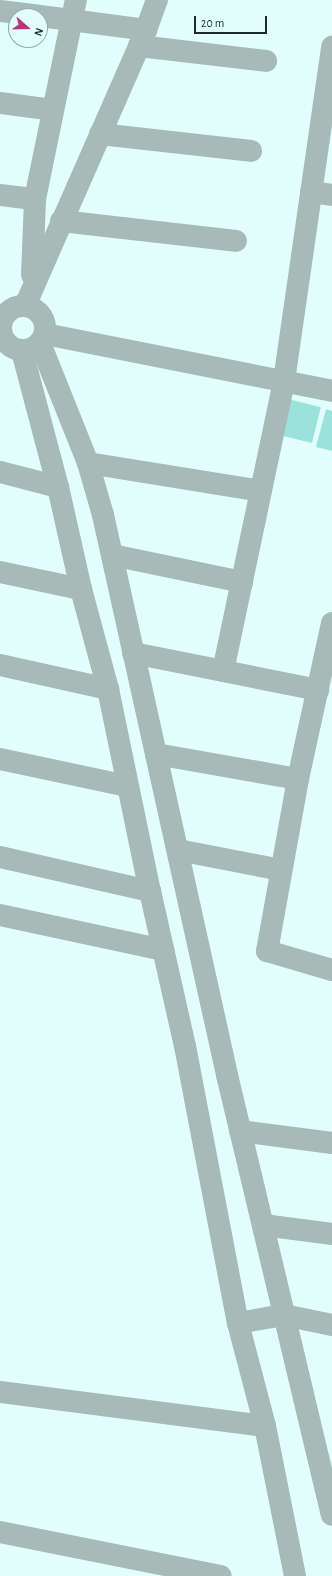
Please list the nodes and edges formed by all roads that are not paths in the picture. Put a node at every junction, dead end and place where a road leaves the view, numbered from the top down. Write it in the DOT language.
graph roads {
  1 [pos="156,0"];
  2 [pos="74,10"];
  3 [pos="48,14"];
  4 [pos="142,38"];
  5 [pos="332,46"];
  6 [pos="266,61"];
  7 [pos="0,103"];
  8 [pos="54,110"];
  9 [pos="100,134"];
  10 [pos="251,151"];
  11 [pos="322,193"];
  12 [pos="0,195"];
  13 [pos="35,199"];
  14 [pos="62,221"];
  15 [pos="236,242"];
  16 [pos="16,305"];
  17 [pos="22,344"];
  18 [pos="284,381"];
  19 [pos="332,391"];
  20 [pos="88,463"];
  21 [pos="0,472"];
  22 [pos="58,487"];
  23 [pos="261,491"];
  24 [pos="112,555"];
  25 [pos="0,572"];
  26 [pos="242,582"];
  27 [pos="81,589"];
  28 [pos="332,624"];
  29 [pos="133,653"];
  30 [pos="0,665"];
  31 [pos="223,671"];
  32 [pos="108,689"];
  33 [pos="318,690"];
  34 [pos="156,754"];
  35 [pos="0,759"];
  36 [pos="298,779"];
  37 [pos="127,786"];
  38 [pos="178,850"];
  39 [pos="0,857"];
  40 [pos="281,870"];
  41 [pos="150,891"];
  42 [pos="0,915"];
  43 [pos="163,950"];
  44 [pos="332,970"];
  45 [pos="218,1036"];
  46 [pos="185,1046"];
  47 [pos="240,1131"];
  48 [pos="332,1143"];
  49 [pos="262,1225"];
  50 [pos="332,1234"];
  51 [pos="284,1315"];
  52 [pos="238,1323"];
  53 [pos="332,1325"];
  54 [pos="0,1392"];
  55 [pos="265,1426"];
  56 [pos="329,1491"];
  57 [pos="332,1515"];
  58 [pos="0,1532"];
  59 [pos="221,1576"];
  60 [pos="295,1576"];
  1 -- 4 [label="street"];
  2 -- 3 [label="street"];
  2 -- 4 [label="street"];
  2 -- 8 [label="street"];
  4 -- 6 [label="street"];
  4 -- 9 [label="street"];
  5 -- 11 [label="street"];
  7 -- 8 [label="street"];
  8 -- 13 [label="street"];
  9 -- 10 [label="street"];
  9 -- 14 [label="street"];
  11 -- 18 [label="street"];
  12 -- 13 [label="street"];
  13 -- 16 [label="street"];
  14 -- 15 [label="street"];
  14 -- 16 [label="street"];
  16 -- 17 [label="street"];
  16 -- 17 [label="street"];
  17 -- 18 [label="street"];
  17 -- 20 [label="street"];
  17 -- 22 [label="street"];
  18 -- 19 [label="street"];
  18 -- 23 [label="street"];
  20 -- 23 [label="street"];
  20 -- 24 [label="street"];
  21 -- 22 [label="street"];
  22 -- 27 [label="street"];
  23 -- 26 [label="street"];
  24 -- 26 [label="street"];
  24 -- 29 [label="street"];
  25 -- 27 [label="street"];
  26 -- 31 [label="street"];
  27 -- 32 [label="street"];
  28 -- 33 [label="street"];
  29 -- 31 [label="street"];
  29 -- 34 [label="street"];
  30 -- 32 [label="street"];
  31 -- 33 [label="street"];
  32 -- 37 [label="street"];
  33 -- 36 [label="street"];
  34 -- 36 [label="street"];
  34 -- 38 [label="street"];
  35 -- 37 [label="street"];
  36 -- 40 [label="street"];
  37 -- 41 [label="street"];
  38 -- 40 [label="street"];
  38 -- 45 [label="street"];
  39 -- 41 [label="street"];
  40 -- 44 [label="street"];
  41 -- 43 [label="street"];
  42 -- 43 [label="street"];
  43 -- 46 [label="street"];
  45 -- 46 [label="street"];
  45 -- 47 [label="street"];
  46 -- 52 [label="street"];
  47 -- 48 [label="street"];
  47 -- 49 [label="street"];
  49 -- 50 [label="street"];
  49 -- 51 [label="street"];
  51 -- 52 [label="street"];
  51 -- 53 [label="street"];
  51 -- 56 [label="street"];
  52 -- 55 [label="street"];
  54 -- 55 [label="street"];
  55 -- 60 [label="street"];
  56 -- 57 [label="street"];
  58 -- 59 [label="street"];
}
